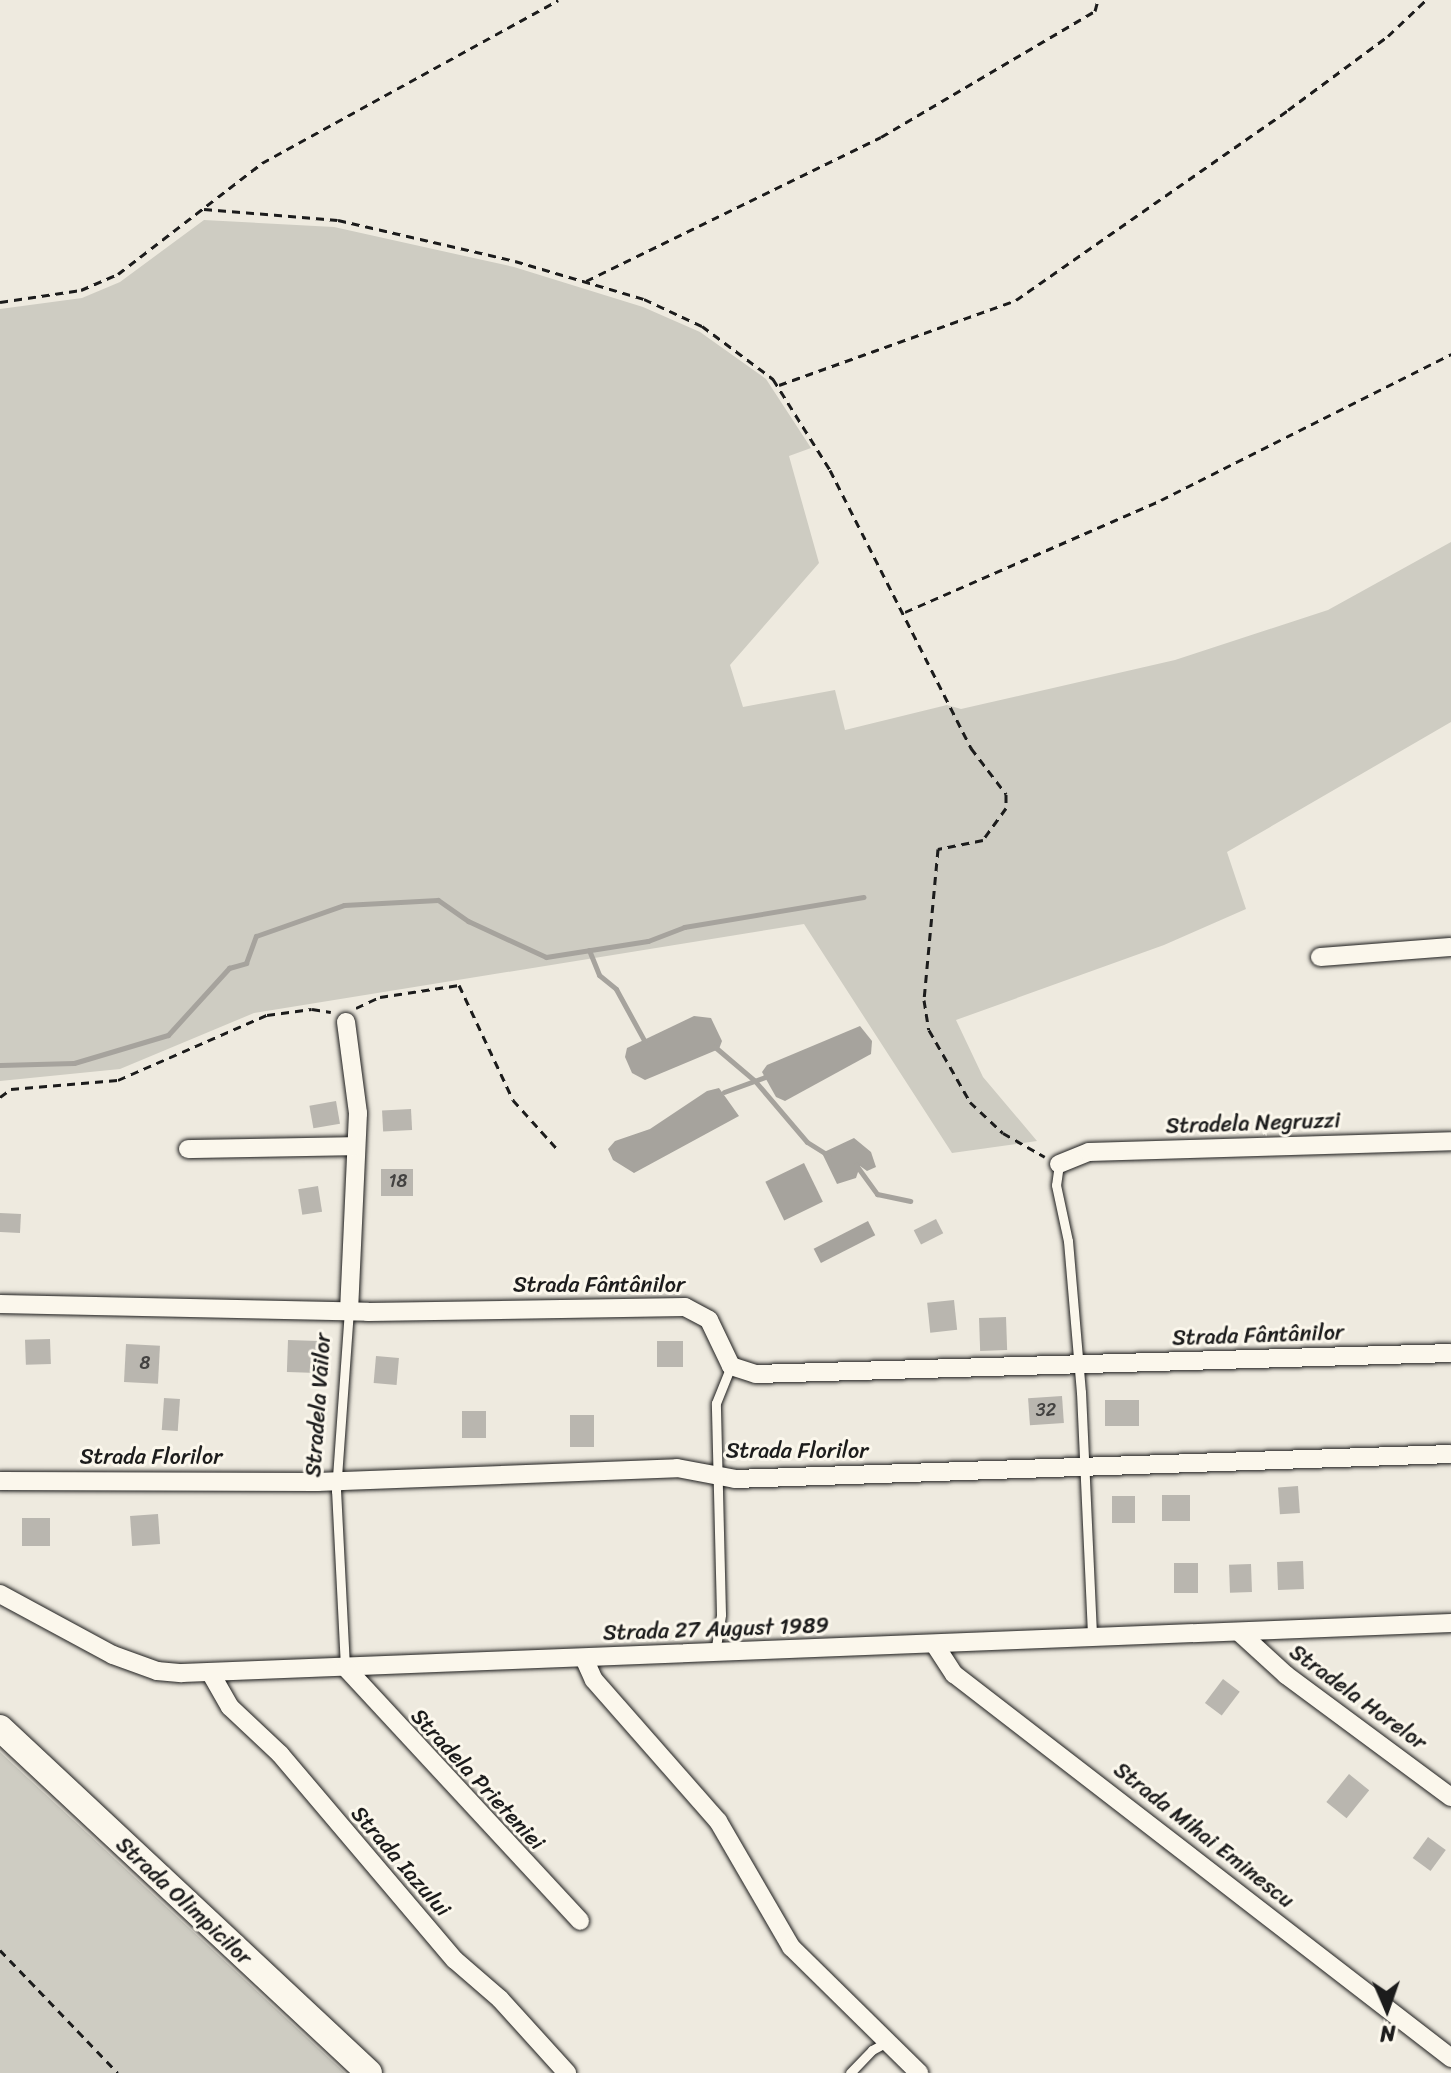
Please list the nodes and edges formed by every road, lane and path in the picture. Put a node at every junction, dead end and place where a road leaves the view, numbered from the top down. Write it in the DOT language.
graph roads {
  1 [pos="558,0"];
  2 [pos="1098,0"];
  3 [pos="1426,0"];
  4 [pos="204,209"];
  5 [pos="584,282"];
  6 [pos="0,302"];
  7 [pos="1451,354"];
  8 [pos="778,386"];
  9 [pos="904,612"];
  10 [pos="1451,947"];
  11 [pos="1320,957"];
  12 [pos="346,1022"];
  13 [pos="0,1097"];
  14 [pos="1451,1141"];
  15 [pos="354,1146"];
  16 [pos="188,1149"];
  17 [pos="558,1150"];
  18 [pos="1059,1164"];
  19 [pos="0,1304"];
  20 [pos="349,1311"];
  21 [pos="1451,1353"];
  22 [pos="731,1366"];
  23 [pos="1078,1366"];
  24 [pos="1451,1454"];
  25 [pos="1085,1469"];
  26 [pos="716,1476"];
  27 [pos="336,1480"];
  28 [pos="0,1481"];
  29 [pos="0,1594"];
  30 [pos="1451,1623"];
  31 [pos="1239,1632"];
  32 [pos="1092,1638"];
  33 [pos="935,1645"];
  34 [pos="715,1653"];
  35 [pos="584,1658"];
  36 [pos="345,1667"];
  37 [pos="210,1672"];
  38 [pos="0,1728"];
  39 [pos="1451,1797"];
  40 [pos="580,1921"];
  41 [pos="0,1950"];
  42 [pos="889,2041"];
  43 [pos="1451,2058"];
  44 [pos="118,2073"];
  45 [pos="369,2073"];
  46 [pos="567,2073"];
  47 [pos="850,2073"];
  48 [pos="919,2073"];
  1 -- 4 [label="path"];
  2 -- 5 [label="path"];
  3 -- 8 [label="path"];
  4 -- 5 [label="path"];
  4 -- 6 [label="path"];
  5 -- 8 [label="path"];
  7 -- 9 [label="path"];
  8 -- 9 [label="path"];
  9 -- 18 [label="path"];
  10 -- 11 [label="street"];
  12 -- 13 [label="path"];
  12 -- 15 [label="street, Stradela Văilor"];
  12 -- 17 [label="path"];
  14 -- 18 [label="street, Stradela Negruzzi"];
  15 -- 16 [label="street"];
  15 -- 20 [label="street, Stradela Văilor"];
  18 -- 23 [label="lane"];
  19 -- 20 [label="street, Strada Fântânilor"];
  20 -- 22 [label="street, Strada Fântânilor"];
  20 -- 27 [label="lane, Stradela Văilor"];
  21 -- 23 [label="street, Strada Fântânilor"];
  22 -- 23 [label="street, Strada Fântânilor"];
  22 -- 26 [label="lane"];
  23 -- 25 [label="lane"];
  24 -- 25 [label="street, Strada Florilor"];
  25 -- 26 [label="street, Strada Florilor"];
  25 -- 32 [label="lane"];
  26 -- 27 [label="street, Strada Florilor"];
  26 -- 34 [label="lane"];
  27 -- 28 [label="street, Strada Florilor"];
  27 -- 36 [label="lane, Stradela Văilor"];
  29 -- 37 [label="street, Strada 27 August 1989"];
  30 -- 31 [label="street, Strada 27 August 1989"];
  31 -- 32 [label="street, Strada 27 August 1989"];
  31 -- 39 [label="street, Stradela Horelor"];
  32 -- 33 [label="street, Strada 27 August 1989"];
  33 -- 34 [label="street, Strada 27 August 1989"];
  33 -- 43 [label="street, Strada Mihai Eminescu"];
  34 -- 35 [label="street, Strada 27 August 1989"];
  35 -- 36 [label="street, Strada 27 August 1989"];
  35 -- 42 [label="street"];
  36 -- 37 [label="street, Strada 27 August 1989"];
  36 -- 40 [label="street, Stradela Prieteniei"];
  37 -- 46 [label="street, Strada Iazului"];
  38 -- 45 [label="main road, Strada Olimpicilor"];
  41 -- 44 [label="path"];
  42 -- 47 [label="lane"];
  42 -- 48 [label="street"];
}
